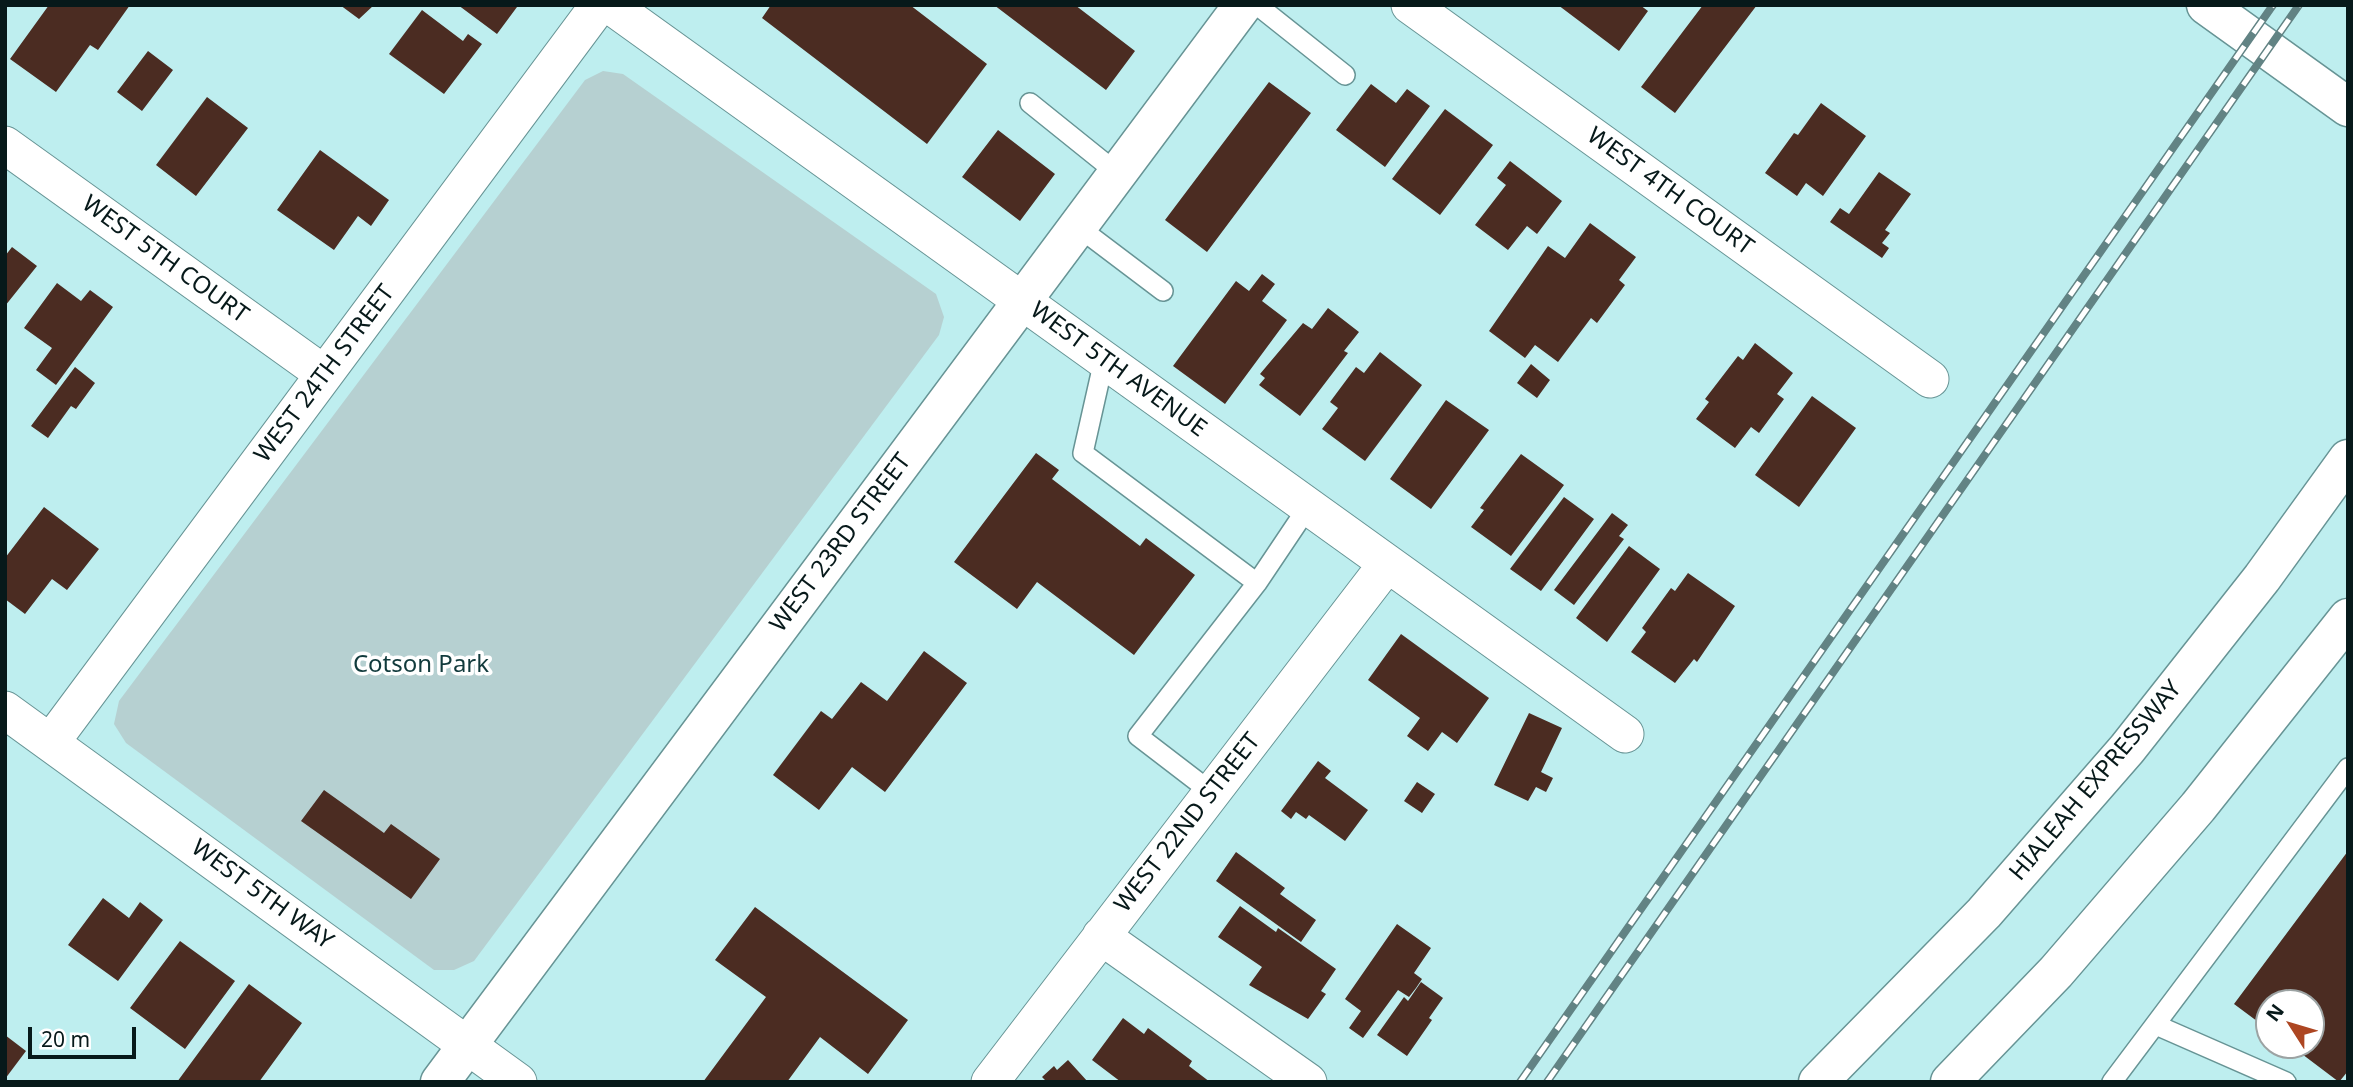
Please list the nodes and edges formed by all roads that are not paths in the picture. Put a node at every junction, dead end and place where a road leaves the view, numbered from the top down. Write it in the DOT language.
graph roads {
  1 [pos="599,5"];
  2 [pos="610,5"];
  3 [pos="1243,5"];
  4 [pos="1257,5"];
  5 [pos="2206,5"];
  6 [pos="1419,8"];
  7 [pos="1345,75"];
  8 [pos="1030,103"];
  9 [pos="2348,107"];
  10 [pos="5,145"];
  11 [pos="1117,173"];
  12 [pos="1077,226"];
  13 [pos="1163,291"];
  14 [pos="1021,300"];
  15 [pos="1104,360"];
  16 [pos="324,374"];
  17 [pos="1930,379"];
  18 [pos="2348,459"];
  19 [pos="1308,507"];
  20 [pos="1387,564"];
  21 [pos="1257,583"];
  22 [pos="2348,618"];
  23 [pos="5,710"];
  24 [pos="1625,734"];
  25 [pos="51,742"];
  26 [pos="2348,768"];
  27 [pos="1211,792"];
  28 [pos="1101,936"];
  29 [pos="2156,1025"];
  30 [pos="468,1045"];
  31 [pos="440,1082"];
  32 [pos="518,1082"];
  33 [pos="990,1082"];
  34 [pos="1308,1082"];
  35 [pos="1818,1082"];
  36 [pos="1950,1082"];
  37 [pos="2112,1082"];
  38 [pos="2286,1082"];
  1 -- 16 [label="street, WEST 24TH STREET"];
  2 -- 14 [label="street, WEST 5TH AVENUE"];
  3 -- 11 [label="main road, WEST 23RD STREET"];
  4 -- 7 [label="lane"];
  5 -- 9 [label="main road"];
  6 -- 17 [label="street, WEST 4TH COURT"];
  8 -- 11 [label="lane"];
  10 -- 16 [label="street, WEST 5TH COURT"];
  11 -- 12 [label="main road, WEST 23RD STREET"];
  12 -- 13 [label="lane"];
  12 -- 14 [label="main road, WEST 23RD STREET"];
  14 -- 15 [label="street, WEST 5TH AVENUE"];
  14 -- 30 [label="main road, WEST 23RD STREET"];
  15 -- 19 [label="street, WEST 5TH AVENUE"];
  15 -- 21 [label="lane"];
  16 -- 25 [label="street, WEST 24TH STREET"];
  18 -- 35 [label="main road, HIALEAH EXPRESSWAY"];
  19 -- 20 [label="street, WEST 5TH AVENUE"];
  19 -- 21 [label="lane"];
  20 -- 24 [label="street, WEST 5TH AVENUE"];
  20 -- 27 [label="street, WEST 22ND STREET"];
  21 -- 27 [label="lane"];
  22 -- 36 [label="main road"];
  23 -- 25 [label="street, WEST 5TH WAY"];
  25 -- 30 [label="street, WEST 5TH WAY"];
  26 -- 29 [label="lane"];
  27 -- 28 [label="street, WEST 22ND STREET"];
  28 -- 33 [label="street, WEST 22ND STREET"];
  28 -- 34 [label="street"];
  29 -- 37 [label="lane"];
  29 -- 38 [label="lane"];
  30 -- 31 [label="main road, WEST 23RD STREET"];
  30 -- 32 [label="street, WEST 5TH WAY"];
}
